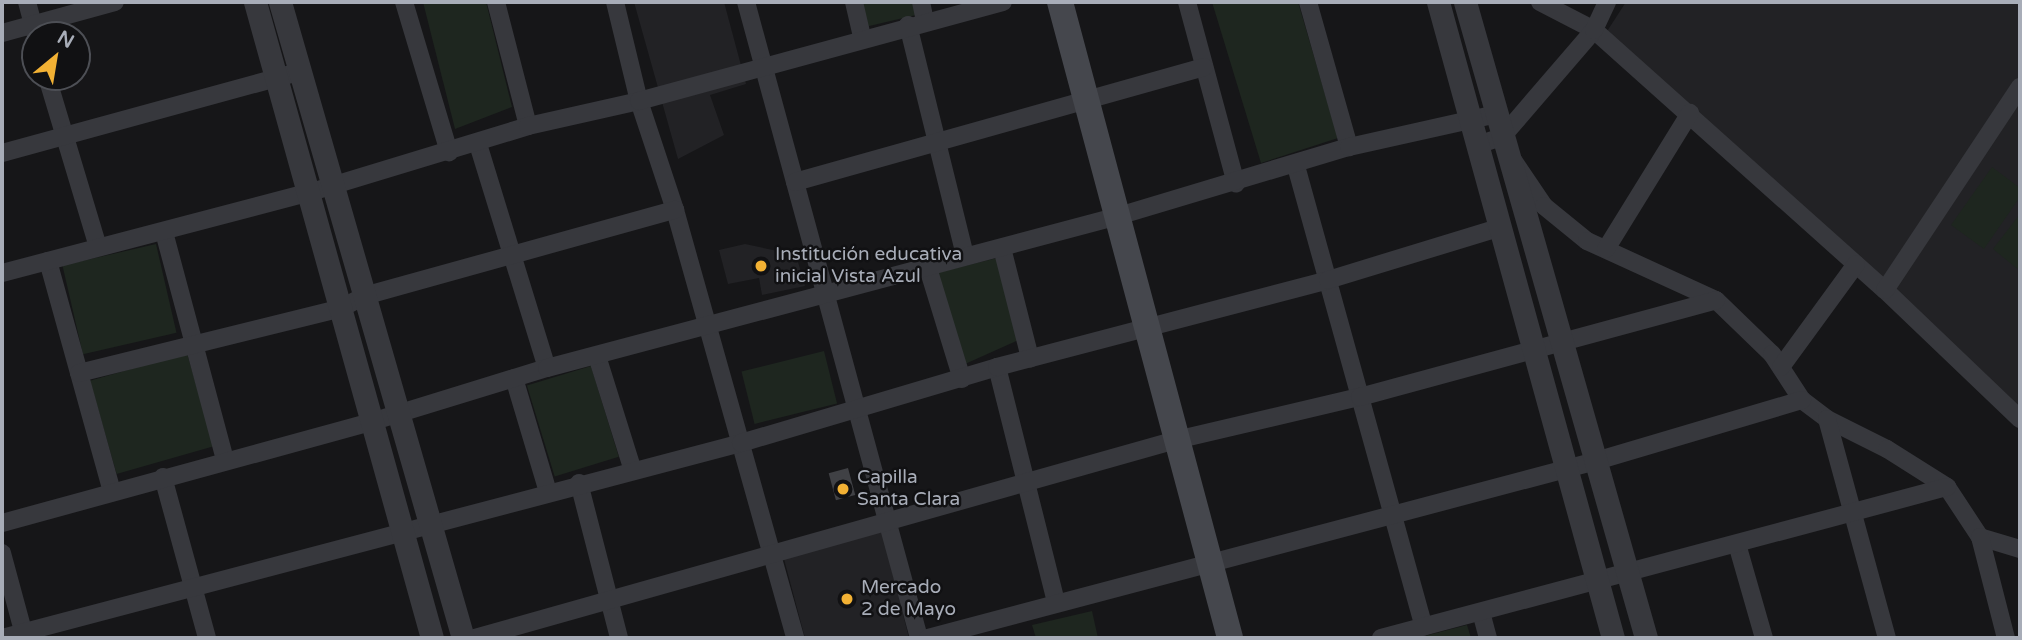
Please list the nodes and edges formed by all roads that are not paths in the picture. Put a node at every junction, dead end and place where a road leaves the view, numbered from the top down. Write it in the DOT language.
graph roads {
  1 [pos="27,2"];
  2 [pos="115,2"];
  3 [pos="255,2"];
  4 [pos="280,2"];
  5 [pos="404,2"];
  6 [pos="496,2"];
  7 [pos="615,2"];
  8 [pos="746,2"];
  9 [pos="853,2"];
  10 [pos="921,2"];
  11 [pos="1003,2"];
  12 [pos="1060,2"];
  13 [pos="1187,2"];
  14 [pos="1308,2"];
  15 [pos="1438,2"];
  16 [pos="1465,2"];
  17 [pos="1539,2"];
  18 [pos="1607,2"];
  19 [pos="32,21"];
  20 [pos="60,21"];
  21 [pos="925,21"];
  22 [pos="908,25"];
  23 [pos="1594,30"];
  24 [pos="21,31"];
  25 [pos="2,33"];
  26 [pos="862,37"];
  27 [pos="765,66"];
  28 [pos="1204,68"];
  29 [pos="299,72"];
  30 [pos="276,79"];
  31 [pos="2020,87"];
  32 [pos="51,91"];
  33 [pos="639,101"];
  34 [pos="1086,103"];
  35 [pos="1690,113"];
  36 [pos="1470,119"];
  37 [pos="528,126"];
  38 [pos="1502,134"];
  39 [pos="63,135"];
  40 [pos="478,144"];
  41 [pos="934,144"];
  42 [pos="1477,145"];
  43 [pos="1349,147"];
  44 [pos="449,152"];
  45 [pos="2,153"];
  46 [pos="1296,166"];
  47 [pos="795,182"];
  48 [pos="1236,183"];
  49 [pos="332,185"];
  50 [pos="309,193"];
  51 [pos="675,209"];
  52 [pos="1115,217"];
  53 [pos="1501,227"];
  54 [pos="164,232"];
  55 [pos="98,247"];
  56 [pos="1002,248"];
  57 [pos="1606,249"];
  58 [pos="965,255"];
  59 [pos="512,258"];
  60 [pos="48,261"];
  61 [pos="1856,264"];
  62 [pos="928,268"];
  63 [pos="2,273"];
  64 [pos="1328,281"];
  65 [pos="1885,290"];
  66 [pos="824,295"];
  67 [pos="364,296"];
  68 [pos="1716,300"];
  69 [pos="342,308"];
  70 [pos="708,326"];
  71 [pos="1145,326"];
  72 [pos="1562,340"];
  73 [pos="196,346"];
  74 [pos="1534,347"];
  75 [pos="597,356"];
  76 [pos="1030,358"];
  77 [pos="997,367"];
  78 [pos="1782,367"];
  79 [pos="547,368"];
  80 [pos="79,373"];
  81 [pos="514,378"];
  82 [pos="962,379"];
  83 [pos="1360,397"];
  84 [pos="1802,400"];
  85 [pos="857,410"];
  86 [pos="395,413"];
  87 [pos="1826,419"];
  88 [pos="2020,419"];
  89 [pos="371,422"];
  90 [pos="1176,440"];
  91 [pos="741,443"];
  92 [pos="225,460"];
  93 [pos="1596,461"];
  94 [pos="632,468"];
  95 [pos="1567,469"];
  96 [pos="163,477"];
  97 [pos="1028,481"];
  98 [pos="579,484"];
  99 [pos="1947,487"];
  100 [pos="112,492"];
  101 [pos="548,492"];
  102 [pos="1391,512"];
  103 [pos="1852,512"];
  104 [pos="888,521"];
  105 [pos="2,523"];
  106 [pos="432,525"];
  107 [pos="404,534"];
  108 [pos="1980,537"];
  109 [pos="1737,544"];
  110 [pos="2020,549"];
  111 [pos="2,553"];
  112 [pos="773,554"];
  113 [pos="1210,564"];
  114 [pos="1629,574"];
  115 [pos="1598,582"];
  116 [pos="193,587"];
  117 [pos="609,600"];
  118 [pos="1056,602"];
  119 [pos="1481,612"];
  120 [pos="1424,627"];
  121 [pos="24,635"];
  122 [pos="2,638"];
  123 [pos="207,638"];
  124 [pos="432,638"];
  125 [pos="463,638"];
  126 [pos="475,638"];
  127 [pos="619,638"];
  128 [pos="795,638"];
  129 [pos="919,638"];
  130 [pos="928,638"];
  131 [pos="1230,638"];
  132 [pos="1381,638"];
  133 [pos="1488,638"];
  134 [pos="1613,638"];
  135 [pos="1646,638"];
  136 [pos="1764,638"];
  137 [pos="1887,638"];
  138 [pos="2006,638"];
  1 -- 19 [label="street"];
  2 -- 20 [label="street"];
  3 -- 30 [label="street"];
  4 -- 29 [label="street"];
  5 -- 44 [label="street"];
  6 -- 37 [label="street"];
  7 -- 33 [label="street"];
  8 -- 27 [label="street"];
  9 -- 26 [label="street"];
  10 -- 21 [label="street"];
  11 -- 21 [label="street"];
  12 -- 34 [label="main road"];
  13 -- 28 [label="street"];
  14 -- 43 [label="street"];
  15 -- 36 [label="street"];
  16 -- 38 [label="street"];
  17 -- 23 [label="street"];
  18 -- 23 [label="street"];
  21 -- 22 [label="street"];
  22 -- 26 [label="street"];
  22 -- 41 [label="street"];
  23 -- 35 [label="street"];
  23 -- 38 [label="street"];
  24 -- 25 [label="street"];
  26 -- 27 [label="street"];
  27 -- 33 [label="street"];
  27 -- 47 [label="street"];
  28 -- 34 [label="street"];
  28 -- 48 [label="street"];
  29 -- 30 [label="street"];
  29 -- 49 [label="street"];
  30 -- 39 [label="street"];
  30 -- 50 [label="street"];
  31 -- 65 [label="street"];
  32 -- 39 [label="street"];
  33 -- 37 [label="street"];
  33 -- 51 [label="street"];
  34 -- 41 [label="street"];
  34 -- 52 [label="main road"];
  35 -- 57 [label="street"];
  35 -- 61 [label="street"];
  36 -- 38 [label="street"];
  36 -- 42 [label="street"];
  36 -- 43 [label="street"];
  37 -- 40 [label="street"];
  38 -- 42 [label="street"];
  38 -- 57 [label="street"];
  38 -- 72 [label="street"];
  39 -- 45 [label="street"];
  39 -- 55 [label="street"];
  40 -- 44 [label="street"];
  40 -- 59 [label="street"];
  41 -- 47 [label="street"];
  41 -- 58 [label="street"];
  42 -- 53 [label="street"];
  43 -- 46 [label="street"];
  44 -- 49 [label="street"];
  46 -- 48 [label="street"];
  46 -- 64 [label="street"];
  47 -- 66 [label="street"];
  48 -- 52 [label="street"];
  49 -- 50 [label="street"];
  49 -- 67 [label="street"];
  50 -- 54 [label="street"];
  50 -- 69 [label="street"];
  51 -- 59 [label="street"];
  51 -- 70 [label="street"];
  52 -- 56 [label="street"];
  52 -- 71 [label="main road"];
  53 -- 64 [label="street"];
  53 -- 74 [label="street"];
  54 -- 55 [label="street"];
  54 -- 73 [label="street"];
  55 -- 60 [label="street"];
  56 -- 58 [label="street"];
  56 -- 76 [label="street"];
  57 -- 68 [label="street"];
  58 -- 62 [label="street"];
  59 -- 67 [label="street"];
  59 -- 79 [label="street"];
  60 -- 63 [label="street"];
  60 -- 80 [label="street"];
  61 -- 65 [label="street"];
  61 -- 78 [label="street"];
  62 -- 66 [label="street"];
  62 -- 82 [label="street"];
  64 -- 71 [label="street"];
  64 -- 83 [label="street"];
  65 -- 88 [label="street"];
  66 -- 70 [label="street"];
  66 -- 85 [label="street"];
  67 -- 69 [label="street"];
  67 -- 86 [label="street"];
  68 -- 72 [label="street"];
  68 -- 78 [label="street"];
  69 -- 73 [label="street"];
  69 -- 89 [label="street"];
  70 -- 75 [label="street"];
  70 -- 91 [label="street"];
  71 -- 76 [label="street"];
  71 -- 90 [label="main road"];
  72 -- 74 [label="street"];
  72 -- 93 [label="street"];
  73 -- 80 [label="street"];
  73 -- 92 [label="street"];
  74 -- 83 [label="street"];
  74 -- 95 [label="street"];
  75 -- 79 [label="street"];
  75 -- 94 [label="street"];
  76 -- 77 [label="street"];
  77 -- 82 [label="street"];
  77 -- 97 [label="street"];
  78 -- 84 [label="street"];
  79 -- 81 [label="street"];
  80 -- 100 [label="street"];
  81 -- 86 [label="street"];
  81 -- 101 [label="street"];
  82 -- 85 [label="street"];
  83 -- 90 [label="street"];
  83 -- 102 [label="street"];
  84 -- 87 [label="street"];
  84 -- 93 [label="street"];
  85 -- 91 [label="street"];
  85 -- 104 [label="street"];
  86 -- 89 [label="street"];
  86 -- 106 [label="street"];
  87 -- 99 [label="street"];
  87 -- 103 [label="street"];
  89 -- 92 [label="street"];
  89 -- 107 [label="street"];
  90 -- 97 [label="street"];
  90 -- 113 [label="main road"];
  91 -- 94 [label="street"];
  91 -- 112 [label="street"];
  92 -- 96 [label="street"];
  93 -- 95 [label="street"];
  93 -- 114 [label="street"];
  94 -- 98 [label="street"];
  95 -- 102 [label="street"];
  95 -- 115 [label="street"];
  96 -- 100 [label="street"];
  96 -- 116 [label="street"];
  97 -- 104 [label="street"];
  97 -- 118 [label="street"];
  98 -- 101 [label="street"];
  98 -- 117 [label="street"];
  99 -- 103 [label="street"];
  99 -- 108 [label="street"];
  100 -- 105 [label="street"];
  101 -- 106 [label="street"];
  102 -- 113 [label="street"];
  102 -- 120 [label="street"];
  103 -- 109 [label="street"];
  103 -- 137 [label="street"];
  104 -- 112 [label="street"];
  104 -- 129 [label="street"];
  106 -- 107 [label="street"];
  106 -- 125 [label="street"];
  107 -- 116 [label="street"];
  107 -- 124 [label="street"];
  108 -- 110 [label="street"];
  108 -- 138 [label="street"];
  109 -- 114 [label="street"];
  109 -- 136 [label="street"];
  111 -- 121 [label="street"];
  112 -- 117 [label="street"];
  112 -- 128 [label="street"];
  113 -- 118 [label="street"];
  113 -- 131 [label="main road"];
  114 -- 115 [label="street"];
  114 -- 135 [label="street"];
  115 -- 119 [label="street"];
  115 -- 134 [label="street"];
  116 -- 121 [label="street"];
  116 -- 123 [label="street"];
  117 -- 126 [label="street"];
  117 -- 127 [label="street"];
  118 -- 130 [label="street"];
  119 -- 120 [label="street"];
  119 -- 133 [label="street"];
  120 -- 132 [label="street"];
  121 -- 122 [label="street"];
}
